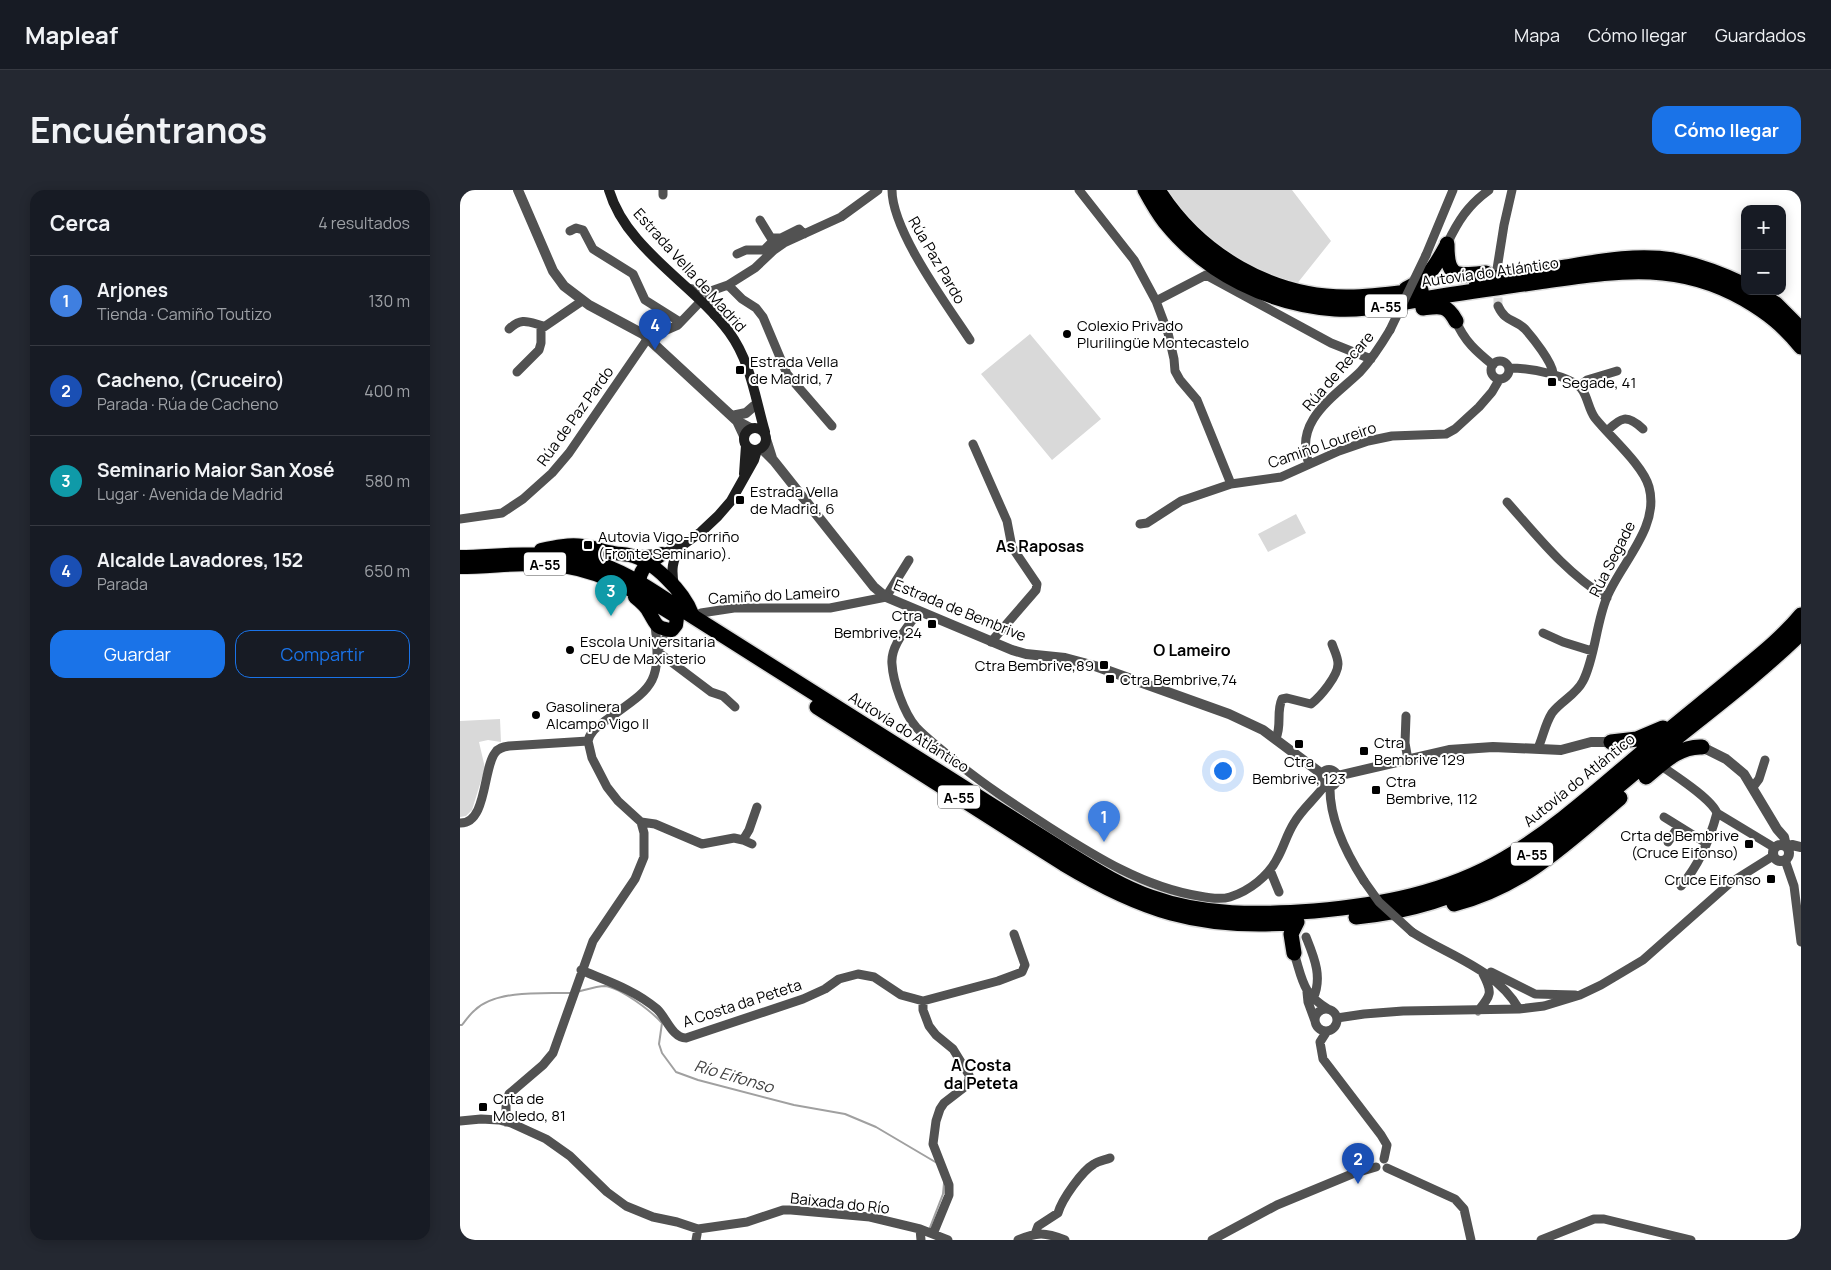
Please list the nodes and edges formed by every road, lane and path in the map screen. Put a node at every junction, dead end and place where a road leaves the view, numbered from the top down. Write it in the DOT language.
graph roads {
  1 [pos="518,190"];
  2 [pos="609,190"];
  3 [pos="878,190"];
  4 [pos="892,190"];
  5 [pos="1079,190"];
  6 [pos="1145,190"];
  7 [pos="1158,190"];
  8 [pos="1453,190"];
  9 [pos="1489,190"];
  10 [pos="1512,190"];
  11 [pos="760,220"];
  12 [pos="570,231"];
  13 [pos="804,234"];
  14 [pos="775,240"];
  15 [pos="1447,244"];
  16 [pos="737,254"];
  17 [pos="1573,266"];
  18 [pos="1497,269"];
  19 [pos="1722,274"];
  20 [pos="1741,280"];
  21 [pos="1741,283"];
  22 [pos="728,285"];
  23 [pos="687,288"];
  24 [pos="1503,288"];
  25 [pos="708,292"];
  26 [pos="1397,293"];
  27 [pos="1762,295"];
  28 [pos="1775,295"];
  29 [pos="582,300"];
  30 [pos="701,301"];
  31 [pos="1156,301"];
  32 [pos="1498,306"];
  33 [pos="1337,309"];
  34 [pos="1801,314"];
  35 [pos="714,315"];
  36 [pos="1456,321"];
  37 [pos="680,322"];
  38 [pos="544,326"];
  39 [pos="1801,328"];
  40 [pos="509,329"];
  41 [pos="648,338"];
  42 [pos="970,340"];
  43 [pos="1801,347"];
  44 [pos="1371,359"];
  45 [pos="1493,365"];
  46 [pos="1509,368"];
  47 [pos="516,372"];
  48 [pos="1616,372"];
  49 [pos="1553,373"];
  50 [pos="1499,380"];
  51 [pos="1579,386"];
  52 [pos="755,403"];
  53 [pos="735,419"];
  54 [pos="832,426"];
  55 [pos="1643,429"];
  56 [pos="1607,431"];
  57 [pos="748,434"];
  58 [pos="974,444"];
  59 [pos="764,449"];
  60 [pos="1310,464"];
  61 [pos="744,476"];
  62 [pos="1231,484"];
  63 [pos="1507,502"];
  64 [pos="460,519"];
  65 [pos="1140,524"];
  66 [pos="680,546"];
  67 [pos="524,554"];
  68 [pos="662,554"];
  69 [pos="629,555"];
  70 [pos="460,557"];
  71 [pos="909,560"];
  72 [pos="648,564"];
  73 [pos="460,567"];
  74 [pos="621,584"];
  75 [pos="640,588"];
  76 [pos="674,588"];
  77 [pos="886,597"];
  78 [pos="1606,598"];
  79 [pos="648,610"];
  80 [pos="919,611"];
  81 [pos="1801,615"];
  82 [pos="683,617"];
  83 [pos="656,625"];
  84 [pos="1801,632"];
  85 [pos="1543,633"];
  86 [pos="991,642"];
  87 [pos="1332,644"];
  88 [pos="658,650"];
  89 [pos="1592,651"];
  90 [pos="735,707"];
  91 [pos="1406,716"];
  92 [pos="1681,721"];
  93 [pos="1276,738"];
  94 [pos="588,740"];
  95 [pos="1611,742"];
  96 [pos="1702,747"];
  97 [pos="1538,748"];
  98 [pos="1408,760"];
  99 [pos="1765,760"];
  100 [pos="1660,765"];
  101 [pos="1322,774"];
  102 [pos="1336,776"];
  103 [pos="1613,776"];
  104 [pos="1327,785"];
  105 [pos="1753,787"];
  106 [pos="757,806"];
  107 [pos="1717,813"];
  108 [pos="1664,817"];
  109 [pos="641,822"];
  110 [pos="460,823"];
  111 [pos="1678,827"];
  112 [pos="743,840"];
  113 [pos="1668,842"];
  114 [pos="1706,843"];
  115 [pos="752,844"];
  116 [pos="1801,848"];
  117 [pos="1782,851"];
  118 [pos="1270,870"];
  119 [pos="1681,886"];
  120 [pos="1279,892"];
  121 [pos="1421,906"];
  122 [pos="1297,922"];
  123 [pos="1014,934"];
  124 [pos="1306,937"];
  125 [pos="1801,942"];
  126 [pos="1294,953"];
  127 [pos="582,970"];
  128 [pos="1481,970"];
  129 [pos="1517,986"];
  130 [pos="1310,995"];
  131 [pos="1580,995"];
  132 [pos="923,1001"];
  133 [pos="1519,1009"];
  134 [pos="1328,1010"];
  135 [pos="1478,1011"];
  136 [pos="1337,1018"];
  137 [pos="1315,1021"];
  138 [pos="1327,1031"];
  139 [pos="460,1121"];
  140 [pos="506,1122"];
  141 [pos="1110,1158"];
  142 [pos="1386,1163"];
  143 [pos="698,1228"];
  144 [pos="920,1229"];
  145 [pos="932,1234"];
  146 [pos="1035,1234"];
  147 [pos="697,1240"];
  148 [pos="921,1240"];
  149 [pos="948,1240"];
  150 [pos="1018,1240"];
  151 [pos="1064,1240"];
  152 [pos="1212,1240"];
  153 [pos="1471,1240"];
  154 [pos="1541,1240"];
  155 [pos="1691,1240"];
  1 -- 29 [label="street"];
  2 -- 23 [label="main road, Estrada Vella de Madrid"];
  3 -- 13 [label="street"];
  4 -- 42 [label="street, Rúa Paz Pardo"];
  5 -- 31 [label="street"];
  6 -- 33 [label="highway, Autovía do Atlántico / A-55"];
  7 -- 26 [label="highway, Autovía do Atlántico / A-55"];
  8 -- 44 [label="street, Rúa de Recare, bridge"];
  9 -- 15 [label="street"];
  10 -- 18 [label="street"];
  11 -- 14 [label="street"];
  12 -- 37 [label="street"];
  13 -- 14 [label="street"];
  13 -- 22 [label="street"];
  14 -- 16 [label="street"];
  15 -- 17 [label="highway"];
  15 -- 26 [label="highway"];
  17 -- 19 [label="highway, Autovía do Atlántico / A-55"];
  17 -- 26 [label="highway, Autovía do Atlántico / A-55"];
  19 -- 20 [label="highway"];
  19 -- 21 [label="highway, Autovía do Atlántico / A-55"];
  22 -- 25 [label="street"];
  22 -- 54 [label="street"];
  23 -- 25 [label="street"];
  23 -- 30 [label="main road, Estrada Vella de Madrid"];
  24 -- 33 [label="highway, Autovía do Atlántico / A-55"];
  24 -- 36 [label="highway"];
  24 -- 43 [label="highway, Autovía do Atlántico / A-55"];
  25 -- 35 [label="street"];
  27 -- 39 [label="highway"];
  28 -- 34 [label="highway"];
  29 -- 38 [label="street"];
  29 -- 41 [label="street"];
  30 -- 35 [label="main road, Estrada Vella de Madrid"];
  30 -- 37 [label="street"];
  31 -- 44 [label="street"];
  31 -- 62 [label="street"];
  32 -- 49 [label="street"];
  33 -- 36 [label="highway"];
  35 -- 52 [label="main road, Estrada Vella de Madrid"];
  36 -- 45 [label="street"];
  37 -- 41 [label="street"];
  38 -- 40 [label="street"];
  38 -- 47 [label="street"];
  41 -- 53 [label="street"];
  41 -- 64 [label="street, Rúa de Paz Pardo"];
  44 -- 60 [label="street, Rúa de Recare"];
  45 -- 46 [label="street"];
  45 -- 50 [label="street"];
  46 -- 49 [label="street"];
  46 -- 50 [label="street"];
  48 -- 51 [label="street"];
  49 -- 51 [label="street"];
  50 -- 60 [label="street, Camiño Loureiro"];
  51 -- 56 [label="street, Rúa Segade"];
  52 -- 53 [label="street"];
  52 -- 57 [label="main road, Estrada Vella de Madrid"];
  52 -- 59 [label="main road, Estrada Vella de Madrid"];
  53 -- 57 [label="street"];
  55 -- 56 [label="street"];
  56 -- 78 [label="street, Rúa Segade"];
  57 -- 59 [label="main road"];
  57 -- 59 [label="main road"];
  57 -- 61 [label="main road, Estrada Vella de Madrid"];
  58 -- 86 [label="street"];
  59 -- 61 [label="main road, Estrada Vella de Madrid"];
  59 -- 77 [label="street, Estrada de Bembrive"];
  60 -- 62 [label="street, Camiño Loureiro"];
  61 -- 66 [label="main road, Estrada Vella de Madrid"];
  62 -- 65 [label="street, Camiño Loureiro"];
  63 -- 78 [label="street"];
  66 -- 68 [label="main road, Estrada Vella de Madrid"];
  66 -- 76 [label="main road"];
  67 -- 69 [label="highway"];
  67 -- 70 [label="highway, A-55"];
  67 -- 75 [label="highway, A-55"];
  68 -- 69 [label="main road"];
  68 -- 72 [label="highway"];
  69 -- 72 [label="highway"];
  71 -- 77 [label="street"];
  72 -- 75 [label="highway"];
  72 -- 76 [label="highway"];
  73 -- 74 [label="highway, A-55"];
  74 -- 75 [label="highway, A-55"];
  74 -- 79 [label="highway"];
  75 -- 79 [label="highway"];
  75 -- 82 [label="highway, A-55"];
  76 -- 82 [label="highway"];
  77 -- 80 [label="street, Estrada de Bembrive"];
  77 -- 82 [label="street, Camiño do Lameiro"];
  78 -- 89 [label="street, Rúa Segade"];
  79 -- 83 [label="highway"];
  80 -- 86 [label="street, Estrada de Bembrive"];
  80 -- 118 [label="street"];
  81 -- 92 [label="highway, Autovía do Atlántico / A-55"];
  82 -- 83 [label="highway"];
  82 -- 88 [label="street"];
  82 -- 103 [label="highway, Autovía do Atlántico / A-55"];
  82 -- 122 [label="highway, Autovía do Atlántico / A-55"];
  83 -- 88 [label="street"];
  84 -- 121 [label="highway, Autovía do Atlántico / A-55"];
  85 -- 89 [label="street"];
  86 -- 93 [label="street, Estrada de Bembrive"];
  87 -- 93 [label="street"];
  88 -- 90 [label="street"];
  88 -- 94 [label="street"];
  89 -- 97 [label="street, Rúa Segade"];
  91 -- 98 [label="street"];
  92 -- 95 [label="highway"];
  92 -- 103 [label="highway, Autovía do Atlántico / A-55"];
  93 -- 101 [label="street, Estrada de Bembrive"];
  94 -- 109 [label="street"];
  94 -- 110 [label="street"];
  95 -- 97 [label="street"];
  95 -- 103 [label="highway"];
  96 -- 100 [label="highway"];
  96 -- 105 [label="street"];
  97 -- 98 [label="street"];
  98 -- 102 [label="street"];
  99 -- 105 [label="street"];
  100 -- 107 [label="street"];
  100 -- 121 [label="highway"];
  101 -- 102 [label="street"];
  101 -- 104 [label="street"];
  102 -- 104 [label="street"];
  104 -- 118 [label="street"];
  104 -- 128 [label="street, bridge"];
  105 -- 117 [label="street"];
  106 -- 112 [label="street"];
  107 -- 114 [label="street"];
  107 -- 117 [label="street"];
  108 -- 111 [label="street"];
  109 -- 112 [label="street"];
  109 -- 127 [label="street"];
  111 -- 113 [label="street"];
  111 -- 114 [label="street"];
  112 -- 115 [label="street"];
  114 -- 119 [label="street"];
  116 -- 117 [label="street"];
  117 -- 125 [label="street"];
  117 -- 131 [label="street"];
  118 -- 120 [label="street"];
  121 -- 122 [label="highway, Autovía do Atlántico / A-55"];
  122 -- 126 [label="highway"];
  123 -- 132 [label="street"];
  124 -- 130 [label="street"];
  126 -- 130 [label="street"];
  127 -- 132 [label="street, A Costa da Peteta"];
  127 -- 140 [label="street"];
  128 -- 129 [label="street"];
  128 -- 133 [label="street"];
  128 -- 135 [label="street"];
  129 -- 131 [label="street"];
  129 -- 133 [label="street"];
  130 -- 134 [label="street"];
  130 -- 137 [label="street"];
  131 -- 133 [label="street"];
  132 -- 145 [label="street"];
  133 -- 135 [label="street"];
  134 -- 136 [label="street"];
  134 -- 137 [label="street"];
  135 -- 136 [label="street"];
  136 -- 138 [label="street"];
  137 -- 138 [label="street"];
  138 -- 142 [label="street"];
  139 -- 140 [label="street"];
  140 -- 143 [label="street"];
  141 -- 146 [label="street"];
  142 -- 152 [label="street"];
  142 -- 153 [label="street"];
  143 -- 144 [label="street, Baixada do Río"];
  143 -- 147 [label="street"];
  144 -- 145 [label="street, Baixada do Río"];
  144 -- 148 [label="street"];
  145 -- 149 [label="street, Baixada do Río"];
  146 -- 150 [label="street"];
  146 -- 151 [label="street"];
  154 -- 155 [label="street"];
}
